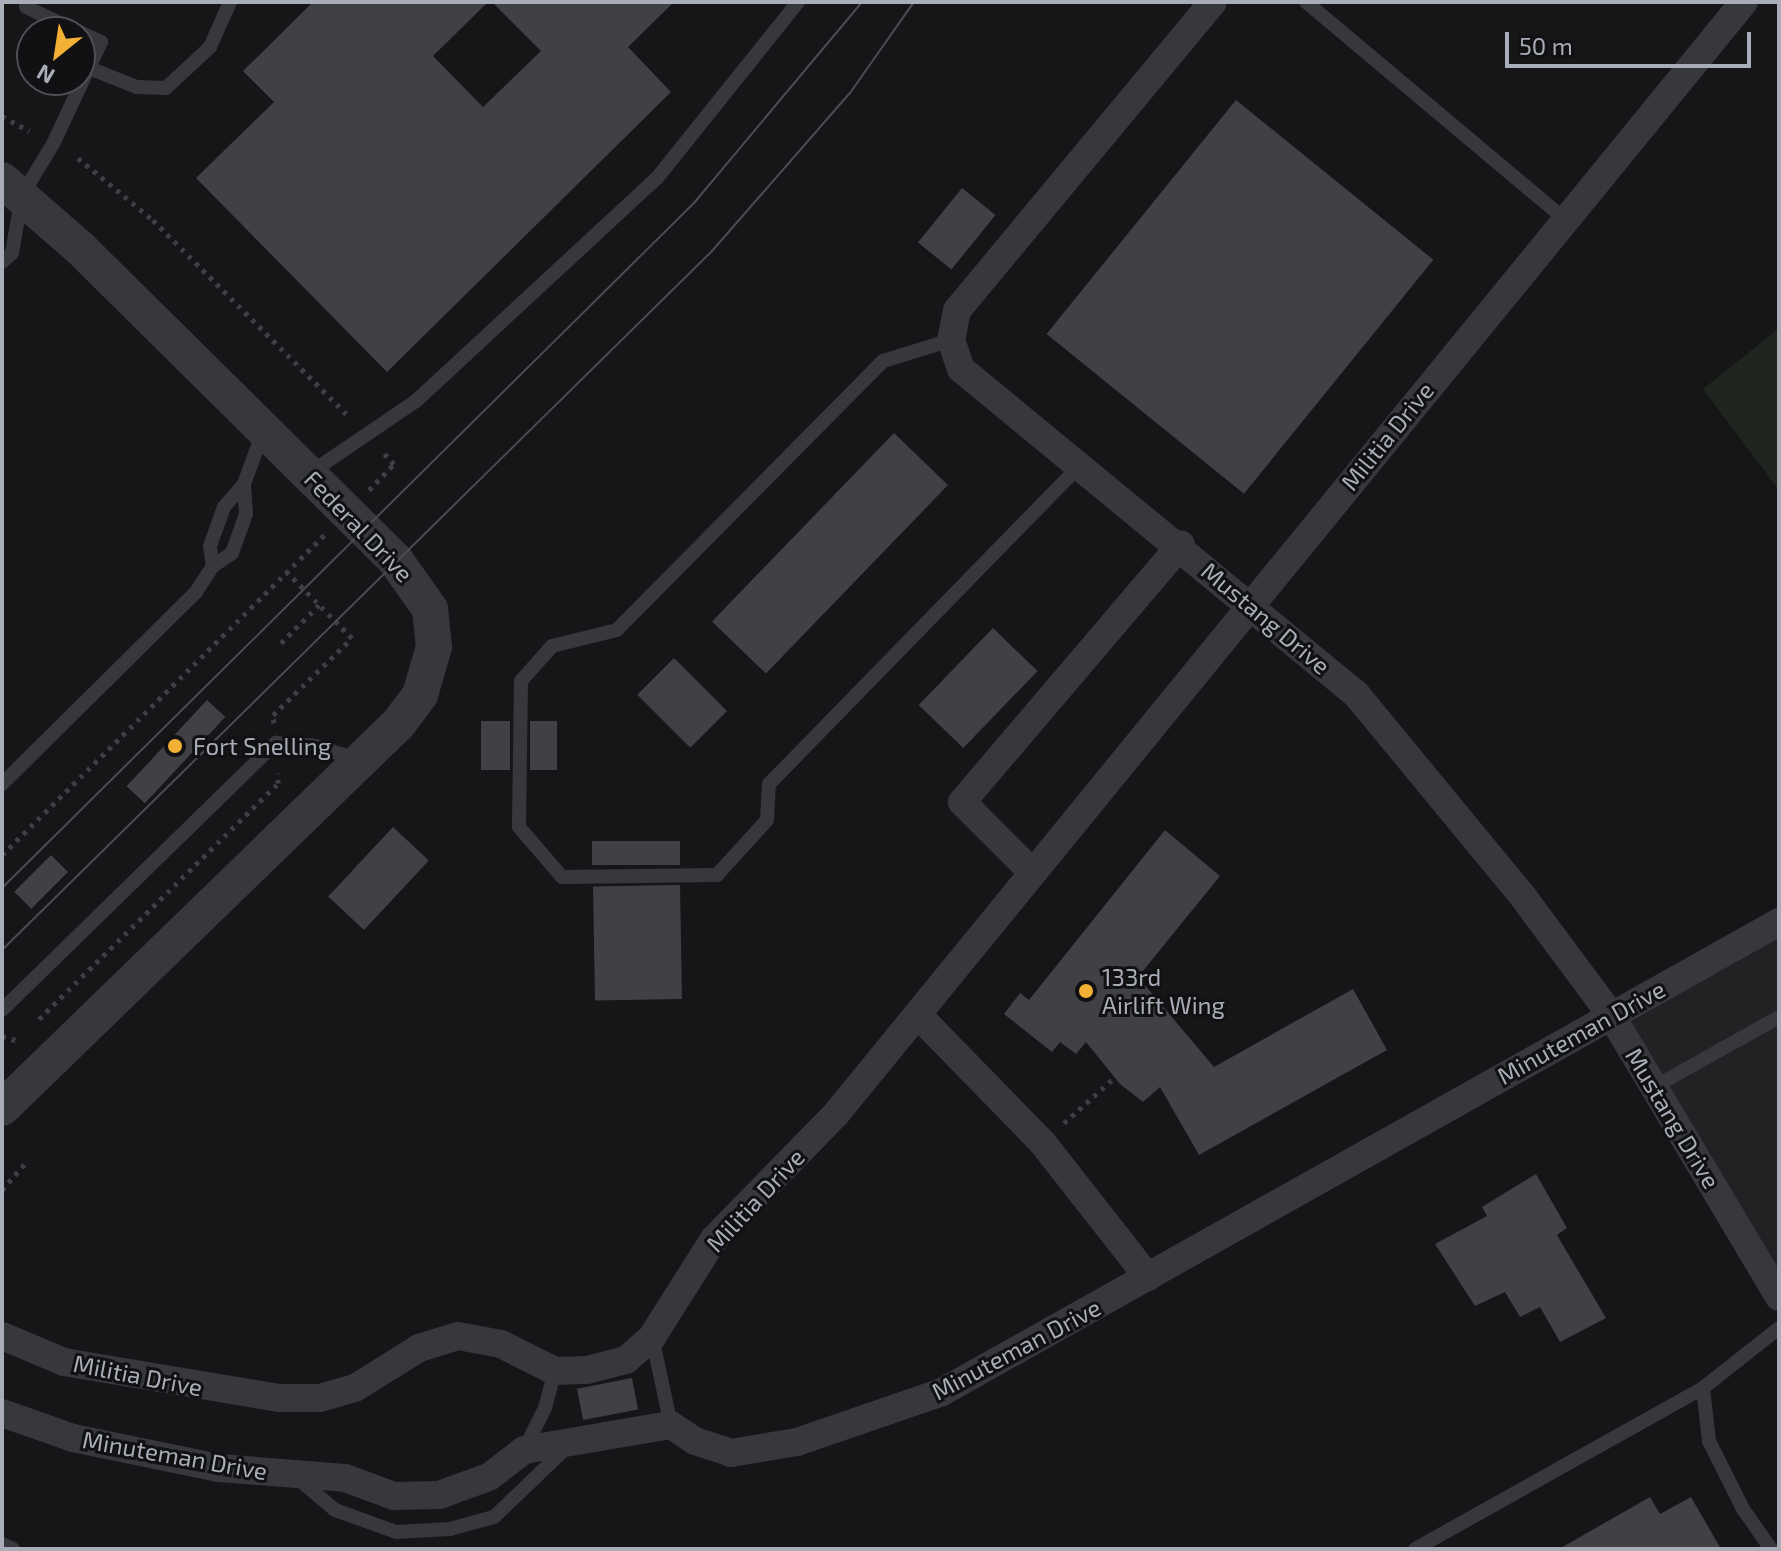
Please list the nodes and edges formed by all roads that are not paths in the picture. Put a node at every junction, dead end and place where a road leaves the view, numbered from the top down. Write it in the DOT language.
graph roads {
  1 [pos="230,2"];
  2 [pos="798,2"];
  3 [pos="1213,2"];
  4 [pos="1306,2"];
  5 [pos="1744,2"];
  6 [pos="26,7"];
  7 [pos="45,16"];
  8 [pos="96,71"];
  9 [pos="71,96"];
  10 [pos="9,194"];
  11 [pos="1565,219"];
  12 [pos="2,262"];
  13 [pos="951,340"];
  14 [pos="264,430"];
  15 [pos="1080,465"];
  16 [pos="310,473"];
  17 [pos="244,484"];
  18 [pos="1181,545"];
  19 [pos="213,566"];
  20 [pos="1247,605"];
  21 [pos="361,761"];
  22 [pos="2,784"];
  23 [pos="1032,872"];
  24 [pos="1779,922"];
  25 [pos="2,1010"];
  26 [pos="918,1015"];
  27 [pos="1611,1015"];
  28 [pos="1779,1017"];
  29 [pos="1654,1087"];
  30 [pos="2,1108"];
  31 [pos="1148,1277"];
  32 [pos="1779,1297"];
  33 [pos="1779,1328"];
  34 [pos="2,1336"];
  35 [pos="652,1337"];
  36 [pos="555,1371"];
  37 [pos="1703,1388"];
  38 [pos="2,1413"];
  39 [pos="671,1425"];
  40 [pos="571,1443"];
  41 [pos="524,1450"];
  42 [pos="294,1475"];
  43 [pos="2,1544"];
  44 [pos="13,1549"];
  45 [pos="1415,1549"];
  46 [pos="1771,1549"];
  1 -- 8 [label="lane"];
  2 -- 16 [label="lane"];
  3 -- 13 [label="street"];
  4 -- 11 [label="lane"];
  5 -- 11 [label="street, Militia Drive"];
  6 -- 7 [label="lane"];
  9 -- 10 [label="lane"];
  10 -- 12 [label="lane"];
  10 -- 14 [label="street, Federal Drive"];
  11 -- 20 [label="street, Militia Drive"];
  13 -- 15 [label="street, Mustang Drive"];
  13 -- 15 [label="lane"];
  14 -- 16 [label="street, Federal Drive"];
  14 -- 17 [label="lane"];
  15 -- 18 [label="street, Mustang Drive"];
  16 -- 21 [label="street, Federal Drive"];
  17 -- 19 [label="lane"];
  17 -- 19 [label="lane"];
  18 -- 20 [label="street, Mustang Drive"];
  18 -- 23 [label="street"];
  19 -- 22 [label="lane"];
  20 -- 23 [label="street, Militia Drive"];
  20 -- 27 [label="street, Mustang Drive"];
  21 -- 25 [label="lane"];
  21 -- 30 [label="street, Federal Drive"];
  23 -- 26 [label="street, Militia Drive"];
  24 -- 27 [label="street, Minuteman Drive"];
  26 -- 31 [label="street"];
  26 -- 35 [label="street, Militia Drive"];
  27 -- 29 [label="street, Mustang Drive"];
  27 -- 31 [label="street, Minuteman Drive"];
  28 -- 29 [label="lane"];
  29 -- 32 [label="street, Mustang Drive"];
  31 -- 39 [label="street, Minuteman Drive"];
  33 -- 37 [label="lane"];
  34 -- 36 [label="street, Militia Drive"];
  35 -- 36 [label="street, Militia Drive"];
  35 -- 39 [label="lane"];
  36 -- 41 [label="lane"];
  37 -- 45 [label="lane"];
  37 -- 46 [label="lane"];
  38 -- 42 [label="street, Minuteman Drive"];
  39 -- 40 [label="street, Minuteman Drive"];
  40 -- 41 [label="street, Minuteman Drive"];
  40 -- 42 [label="lane"];
  41 -- 42 [label="street, Minuteman Drive"];
  43 -- 44 [label="lane"];
}
